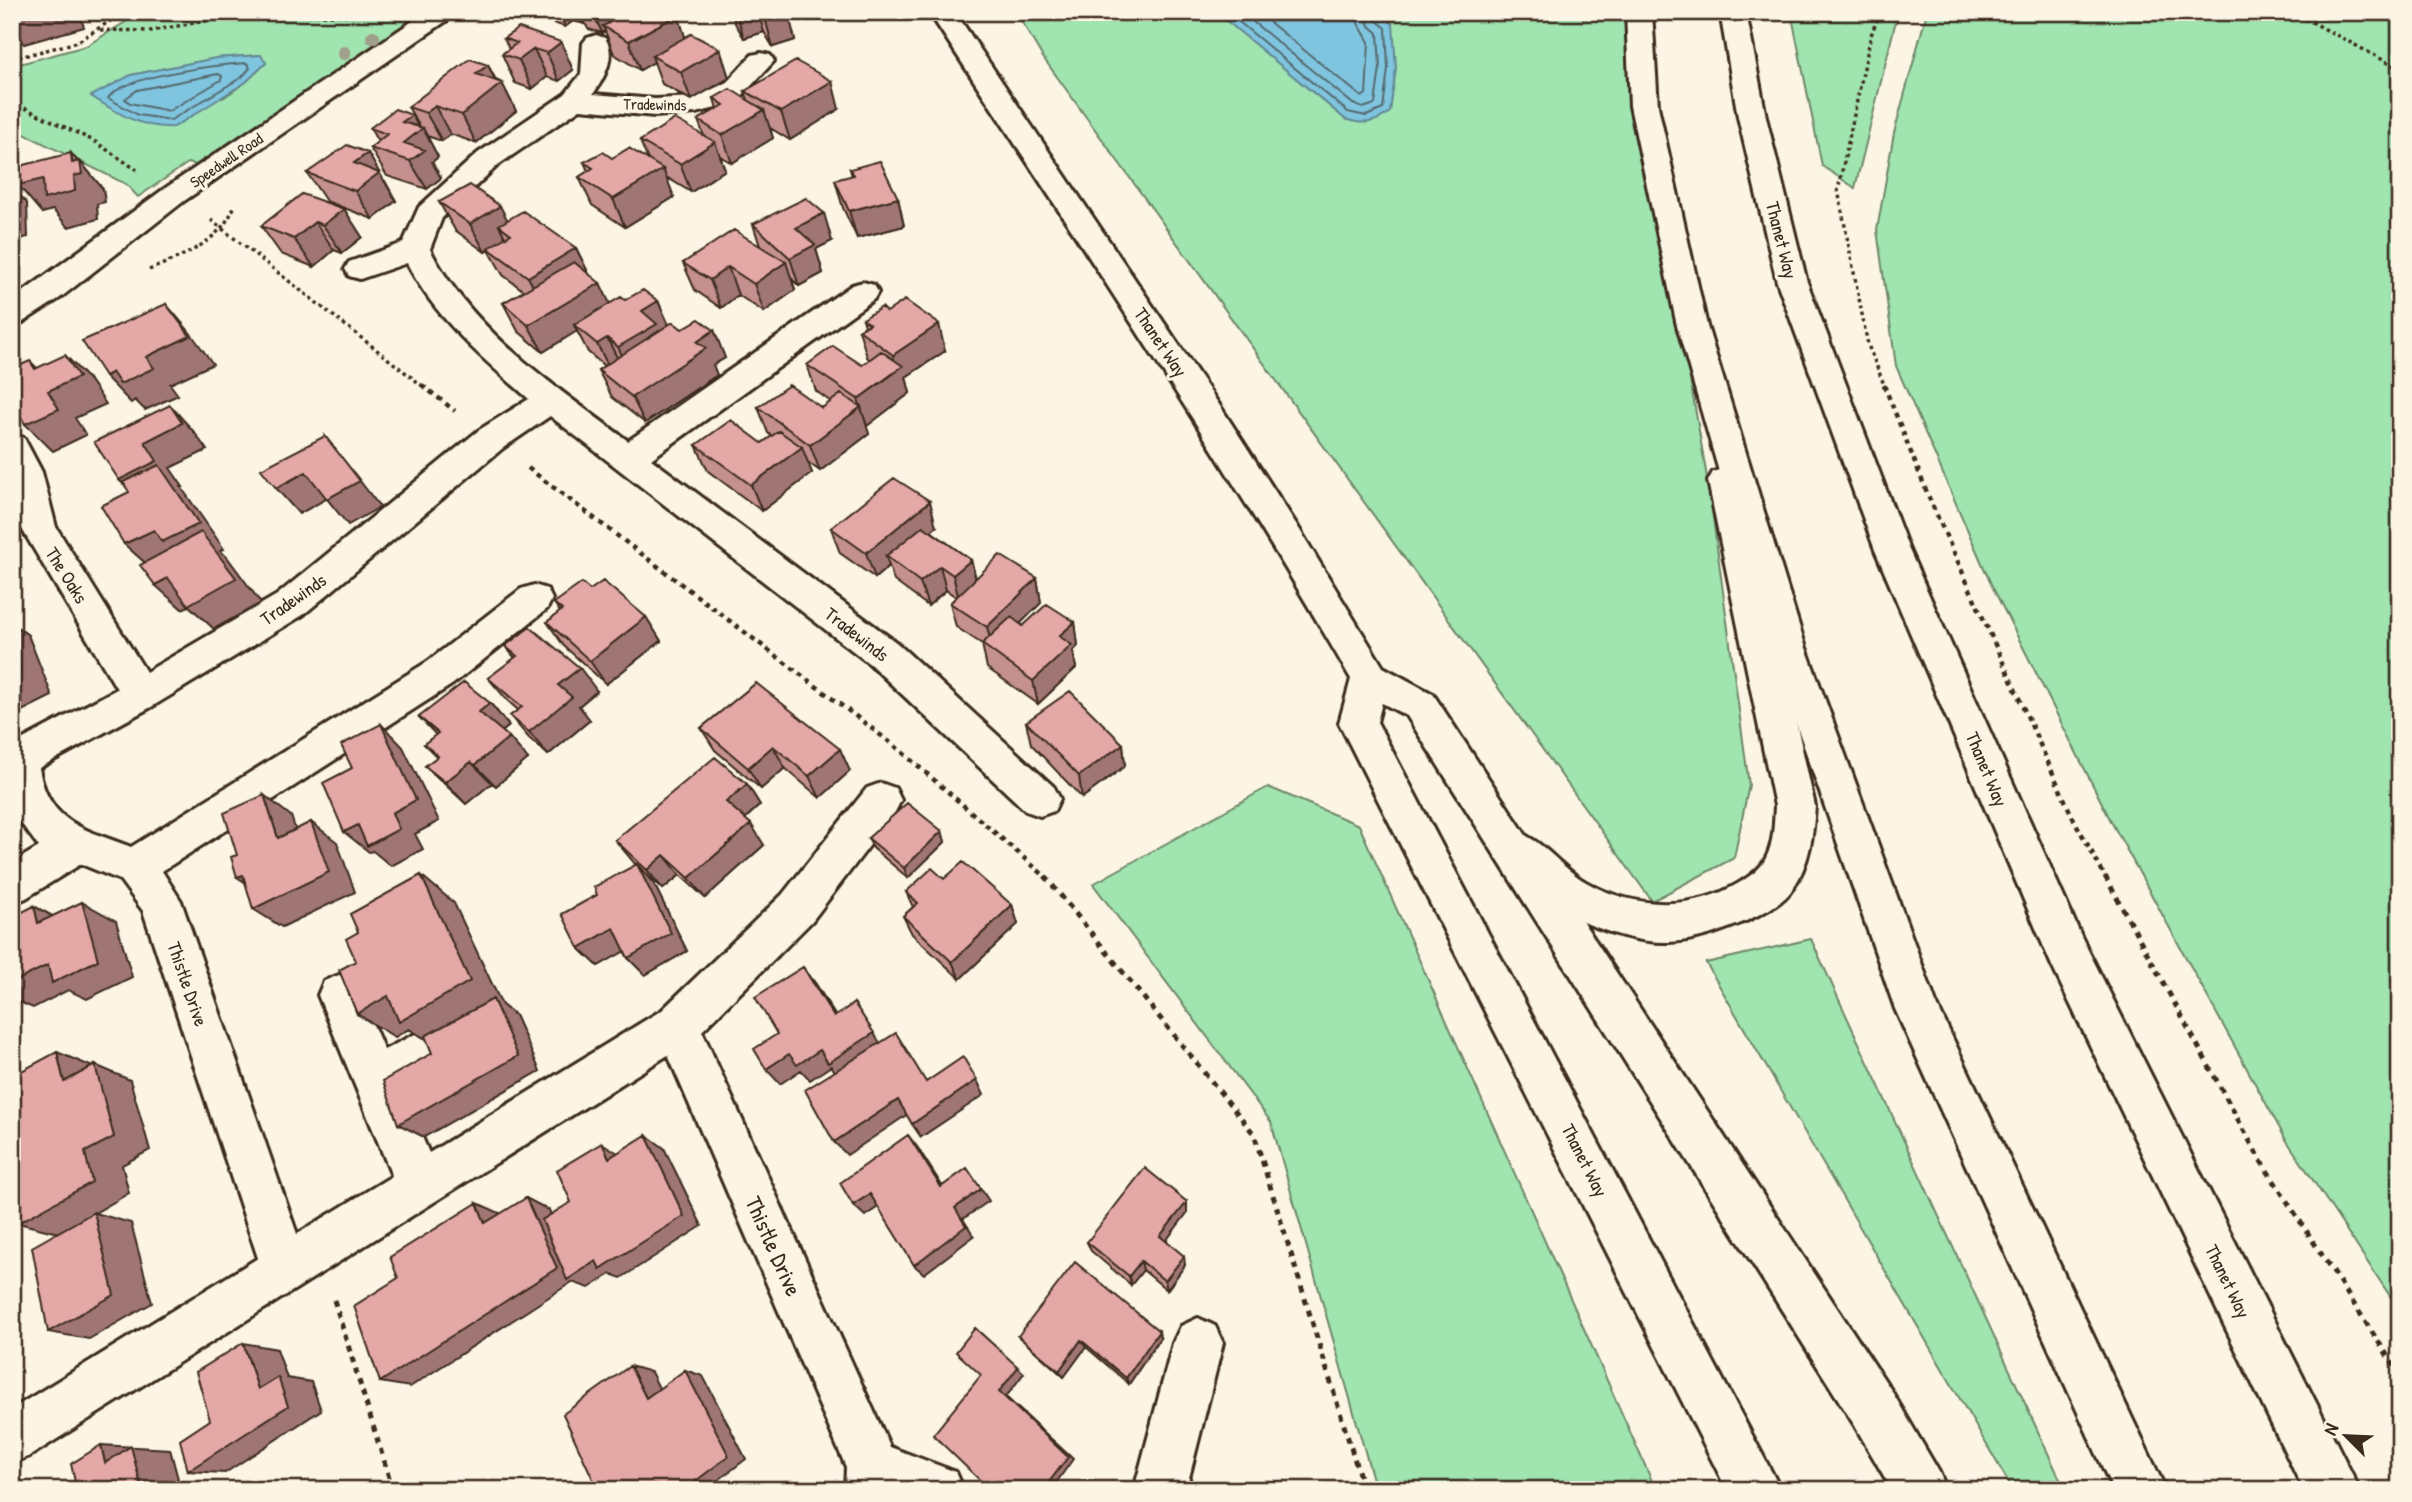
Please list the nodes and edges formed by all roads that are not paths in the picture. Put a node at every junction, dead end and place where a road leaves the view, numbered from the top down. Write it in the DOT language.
graph roads {
  1 [pos="443,12"];
  2 [pos="942,12"];
  3 [pos="1639,12"];
  4 [pos="1733,12"];
  5 [pos="596,43"];
  6 [pos="761,61"];
  7 [pos="575,100"];
  8 [pos="415,249"];
  9 [pos="360,269"];
  10 [pos="863,292"];
  11 [pos="12,315"];
  12 [pos="1692,326"];
  13 [pos="551,400"];
  14 [pos="12,447"];
  15 [pos="628,458"];
  16 [pos="534,598"];
  17 [pos="1370,678"];
  18 [pos="140,695"];
  19 [pos="16,763"];
  20 [pos="1040,799"];
  21 [pos="881,800"];
  22 [pos="1508,842"];
  23 [pos="78,845"];
  24 [pos="134,867"];
  25 [pos="12,884"];
  26 [pos="338,995"];
  27 [pos="677,1025"];
  28 [pos="429,1048"];
  29 [pos="374,1080"];
  30 [pos="419,1185"];
  31 [pos="301,1258"];
  32 [pos="1198,1343"];
  33 [pos="12,1438"];
  34 [pos="871,1478"];
  35 [pos="938,1490"];
  36 [pos="1160,1490"];
  37 [pos="1755,1490"];
  38 [pos="1921,1490"];
  39 [pos="2140,1490"];
  40 [pos="2334,1490"];
  1 -- 11 [label="main road, Speedwell Road"];
  2 -- 17 [label="main road, Thanet Way"];
  3 -- 12 [label="main road"];
  4 -- 40 [label="main road, Thanet Way"];
  5 -- 7 [label="main road"];
  6 -- 7 [label="main road, Tradewinds"];
  7 -- 8 [label="main road"];
  8 -- 9 [label="main road"];
  8 -- 13 [label="main road, Tradewinds"];
  10 -- 15 [label="main road"];
  12 -- 22 [label="main road"];
  12 -- 39 [label="main road"];
  13 -- 15 [label="main road, Tradewinds"];
  13 -- 18 [label="main road, Tradewinds"];
  14 -- 18 [label="main road, The Oaks"];
  15 -- 20 [label="main road, Tradewinds"];
  16 -- 24 [label="main road"];
  17 -- 22 [label="main road"];
  17 -- 37 [label="main road, Thanet Way"];
  18 -- 19 [label="main road, Tradewinds"];
  19 -- 23 [label="main road"];
  21 -- 27 [label="main road"];
  22 -- 38 [label="main road"];
  23 -- 24 [label="main road"];
  23 -- 25 [label="main road"];
  24 -- 31 [label="main road, Thistle Drive"];
  26 -- 29 [label="main road"];
  27 -- 30 [label="main road"];
  27 -- 34 [label="main road, Thistle Drive"];
  28 -- 29 [label="main road"];
  29 -- 30 [label="main road"];
  30 -- 31 [label="main road"];
  31 -- 33 [label="main road"];
  32 -- 36 [label="main road"];
  34 -- 35 [label="main road"];
}
